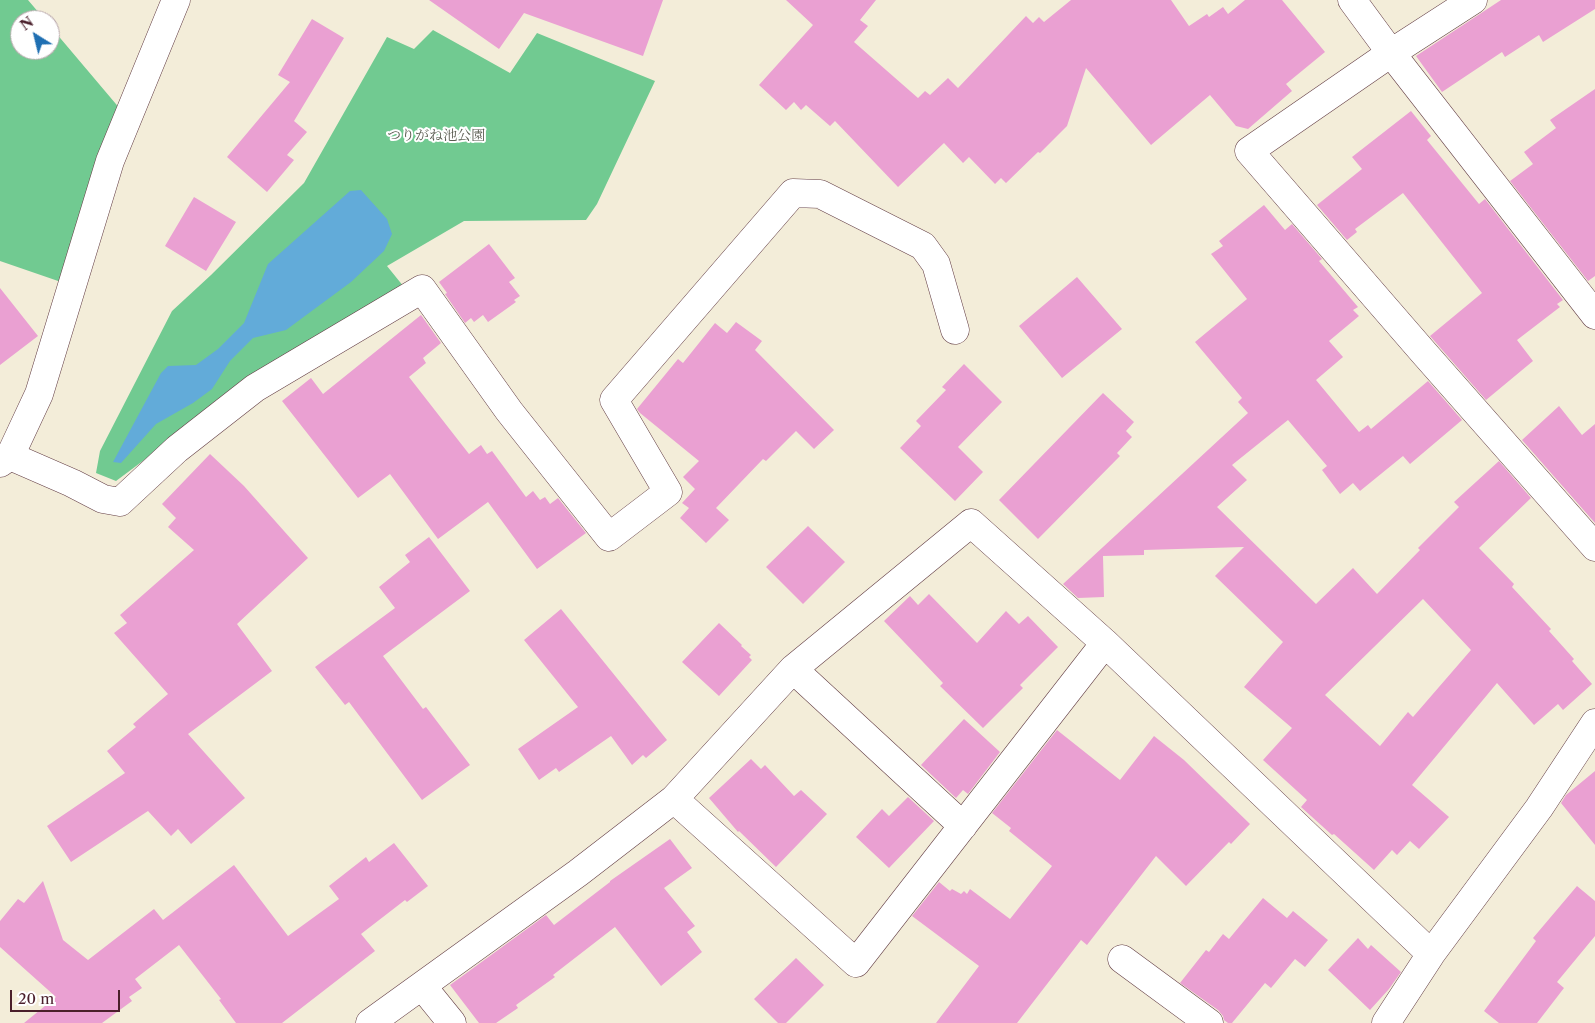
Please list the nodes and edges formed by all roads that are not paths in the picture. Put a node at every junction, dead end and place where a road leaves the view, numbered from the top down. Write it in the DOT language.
graph roads {
  1 [pos="176,0"];
  2 [pos="1352,0"];
  3 [pos="1473,0"];
  4 [pos="1391,53"];
  5 [pos="1595,315"];
  6 [pos="955,330"];
  7 [pos="5,459"];
  8 [pos="1595,547"];
  9 [pos="1105,643"];
  10 [pos="793,669"];
  11 [pos="1595,723"];
  12 [pos="674,800"];
  13 [pos="963,826"];
  14 [pos="1431,954"];
  15 [pos="1122,959"];
  16 [pos="422,986"];
  17 [pos="370,1023"];
  18 [pos="452,1023"];
  19 [pos="1209,1023"];
  20 [pos="1386,1023"];
  1 -- 7 [label="street"];
  2 -- 4 [label="street"];
  3 -- 4 [label="street"];
  4 -- 5 [label="street"];
  4 -- 8 [label="street"];
  6 -- 7 [label="street"];
  9 -- 10 [label="street"];
  9 -- 13 [label="street"];
  9 -- 14 [label="street"];
  10 -- 12 [label="street"];
  10 -- 13 [label="street"];
  11 -- 14 [label="street"];
  12 -- 13 [label="street"];
  12 -- 16 [label="street"];
  14 -- 20 [label="street"];
  15 -- 19 [label="street"];
  16 -- 17 [label="street"];
  16 -- 18 [label="street"];
}
